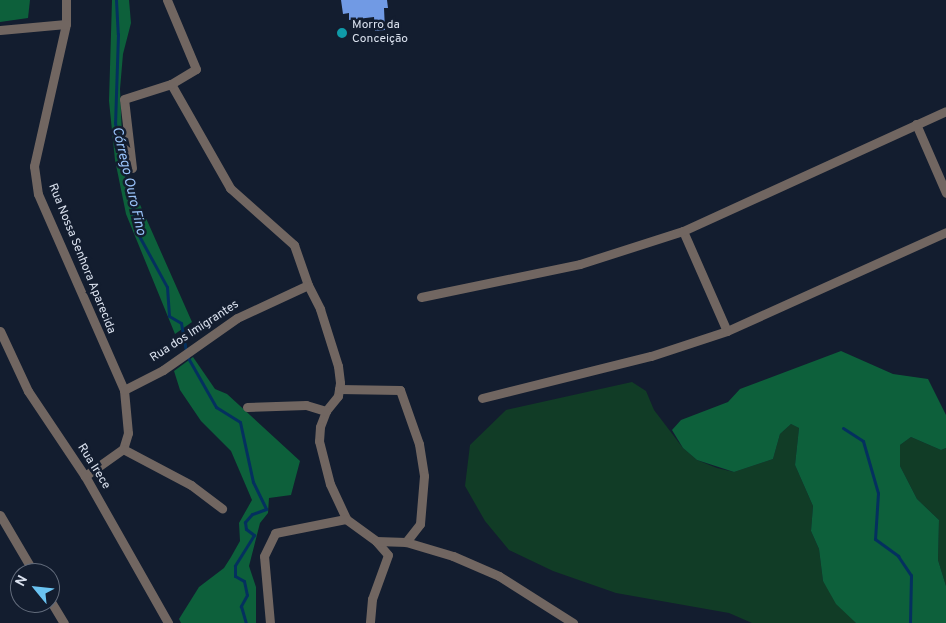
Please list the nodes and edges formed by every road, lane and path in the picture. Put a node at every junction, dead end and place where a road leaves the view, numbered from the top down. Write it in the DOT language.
graph roads {
  1 [pos="66,0"];
  2 [pos="167,0"];
  3 [pos="66,24"];
  4 [pos="0,30"];
  5 [pos="171,84"];
  6 [pos="946,111"];
  7 [pos="916,124"];
  8 [pos="132,168"];
  9 [pos="946,193"];
  10 [pos="683,231"];
  11 [pos="946,232"];
  12 [pos="308,285"];
  13 [pos="421,297"];
  14 [pos="0,331"];
  15 [pos="727,331"];
  16 [pos="339,389"];
  17 [pos="124,390"];
  18 [pos="482,398"];
  19 [pos="247,407"];
  20 [pos="326,412"];
  21 [pos="123,449"];
  22 [pos="85,476"];
  23 [pos="222,508"];
  24 [pos="0,515"];
  25 [pos="346,519"];
  26 [pos="376,541"];
  27 [pos="406,542"];
  28 [pos="28,563"];
  29 [pos="163,621"];
  30 [pos="270,623"];
  31 [pos="370,623"];
  32 [pos="573,623"];
  1 -- 3 [label="street, Rua Nossa Senhora Aparecida"];
  2 -- 5 [label="street"];
  3 -- 4 [label="street"];
  3 -- 17 [label="street, Rua Nossa Senhora Aparecida"];
  5 -- 8 [label="street"];
  5 -- 12 [label="street"];
  6 -- 7 [label="street"];
  7 -- 9 [label="street"];
  7 -- 10 [label="street"];
  10 -- 13 [label="street"];
  10 -- 15 [label="street"];
  11 -- 15 [label="street"];
  12 -- 16 [label="street"];
  12 -- 17 [label="street, Rua dos Imigrantes"];
  14 -- 22 [label="street, Rua Irece"];
  15 -- 18 [label="street"];
  16 -- 20 [label="street"];
  16 -- 27 [label="street"];
  17 -- 21 [label="street, Rua Nossa Senhora Aparecida"];
  19 -- 20 [label="street"];
  20 -- 25 [label="street"];
  21 -- 22 [label="street"];
  21 -- 23 [label="street"];
  22 -- 29 [label="street, Rua Irece"];
  24 -- 28 [label="street"];
  25 -- 26 [label="street"];
  25 -- 30 [label="street"];
  26 -- 27 [label="street"];
  26 -- 31 [label="street"];
  27 -- 32 [label="street"];
}
